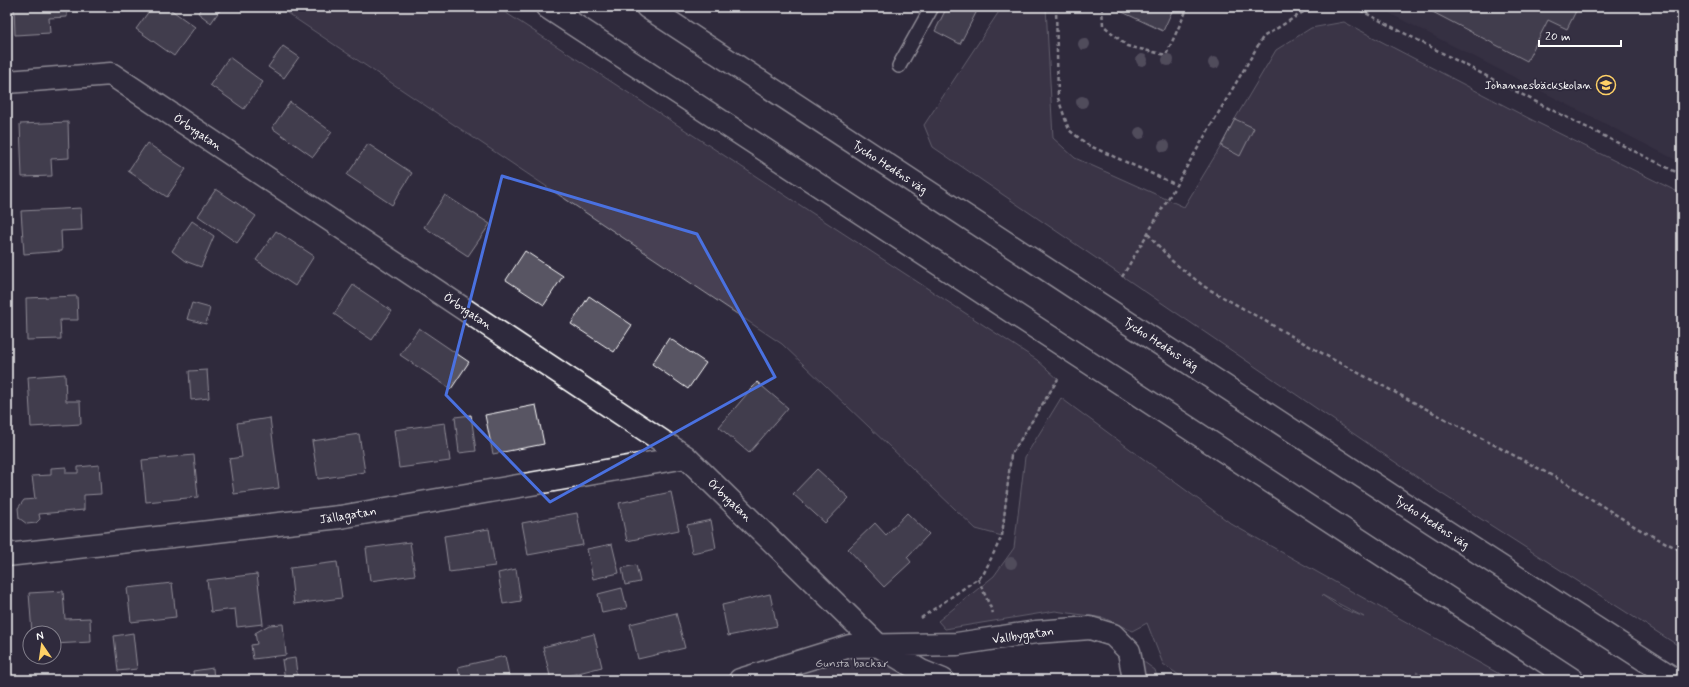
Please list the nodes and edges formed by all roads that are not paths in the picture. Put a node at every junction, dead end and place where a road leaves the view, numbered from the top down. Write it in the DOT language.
graph roads {
  1 [pos="547,7"];
  2 [pos="647,7"];
  3 [pos="932,7"];
  4 [pos="899,66"];
  5 [pos="7,82"];
  6 [pos="686,457"];
  7 [pos="7,555"];
  8 [pos="879,646"];
  9 [pos="740,680"];
  10 [pos="943,680"];
  11 [pos="1134,680"];
  12 [pos="1573,680"];
  13 [pos="1676,680"];
  1 -- 12 [label="main road"];
  2 -- 13 [label="main road, Tycho Hedéns väg"];
  3 -- 4 [label="lane"];
  5 -- 6 [label="main road, Örbygatan"];
  6 -- 7 [label="main road, Jällagatan"];
  6 -- 8 [label="main road, Örbygatan"];
  8 -- 9 [label="main road, Vallbygatan"];
  8 -- 10 [label="main road"];
  8 -- 11 [label="main road, Vallbygatan"];
}
